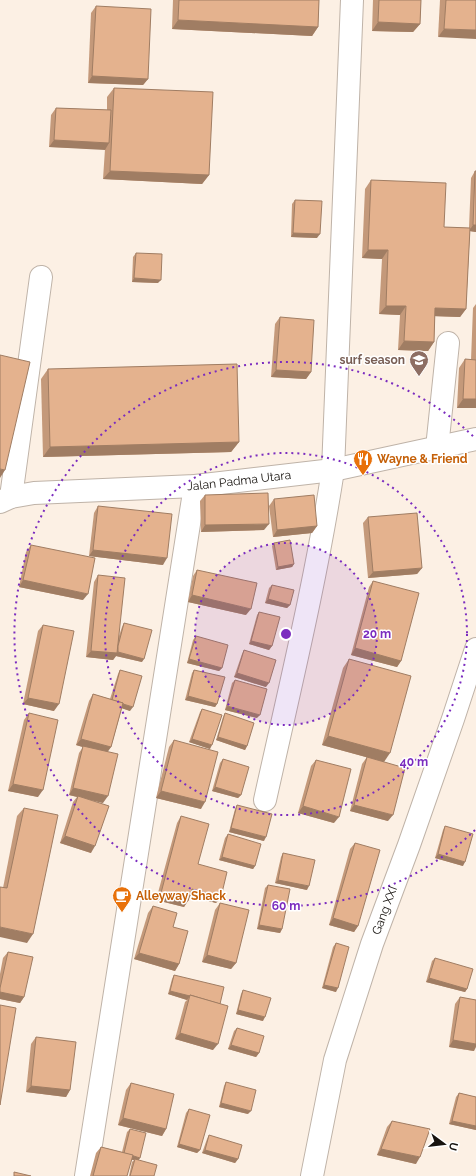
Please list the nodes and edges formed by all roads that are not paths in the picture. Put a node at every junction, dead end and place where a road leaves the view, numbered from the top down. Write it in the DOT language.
graph roads {
  1 [pos="352,0"];
  2 [pos="40,277"];
  3 [pos="448,344"];
  4 [pos="476,439"];
  5 [pos="437,448"];
  6 [pos="334,470"];
  7 [pos="195,486"];
  8 [pos="3,504"];
  9 [pos="476,649"];
  10 [pos="265,800"];
  11 [pos="86,1176"];
  12 [pos="312,1176"];
  1 -- 6 [label="street"];
  2 -- 8 [label="street"];
  3 -- 5 [label="street"];
  4 -- 5 [label="street, Jalan Padma Utara"];
  5 -- 6 [label="street, Jalan Padma Utara"];
  6 -- 7 [label="street, Jalan Padma Utara"];
  6 -- 10 [label="street"];
  7 -- 8 [label="street, Jalan Padma Utara"];
  7 -- 11 [label="street"];
  9 -- 12 [label="street, Gang XXI"];
}
